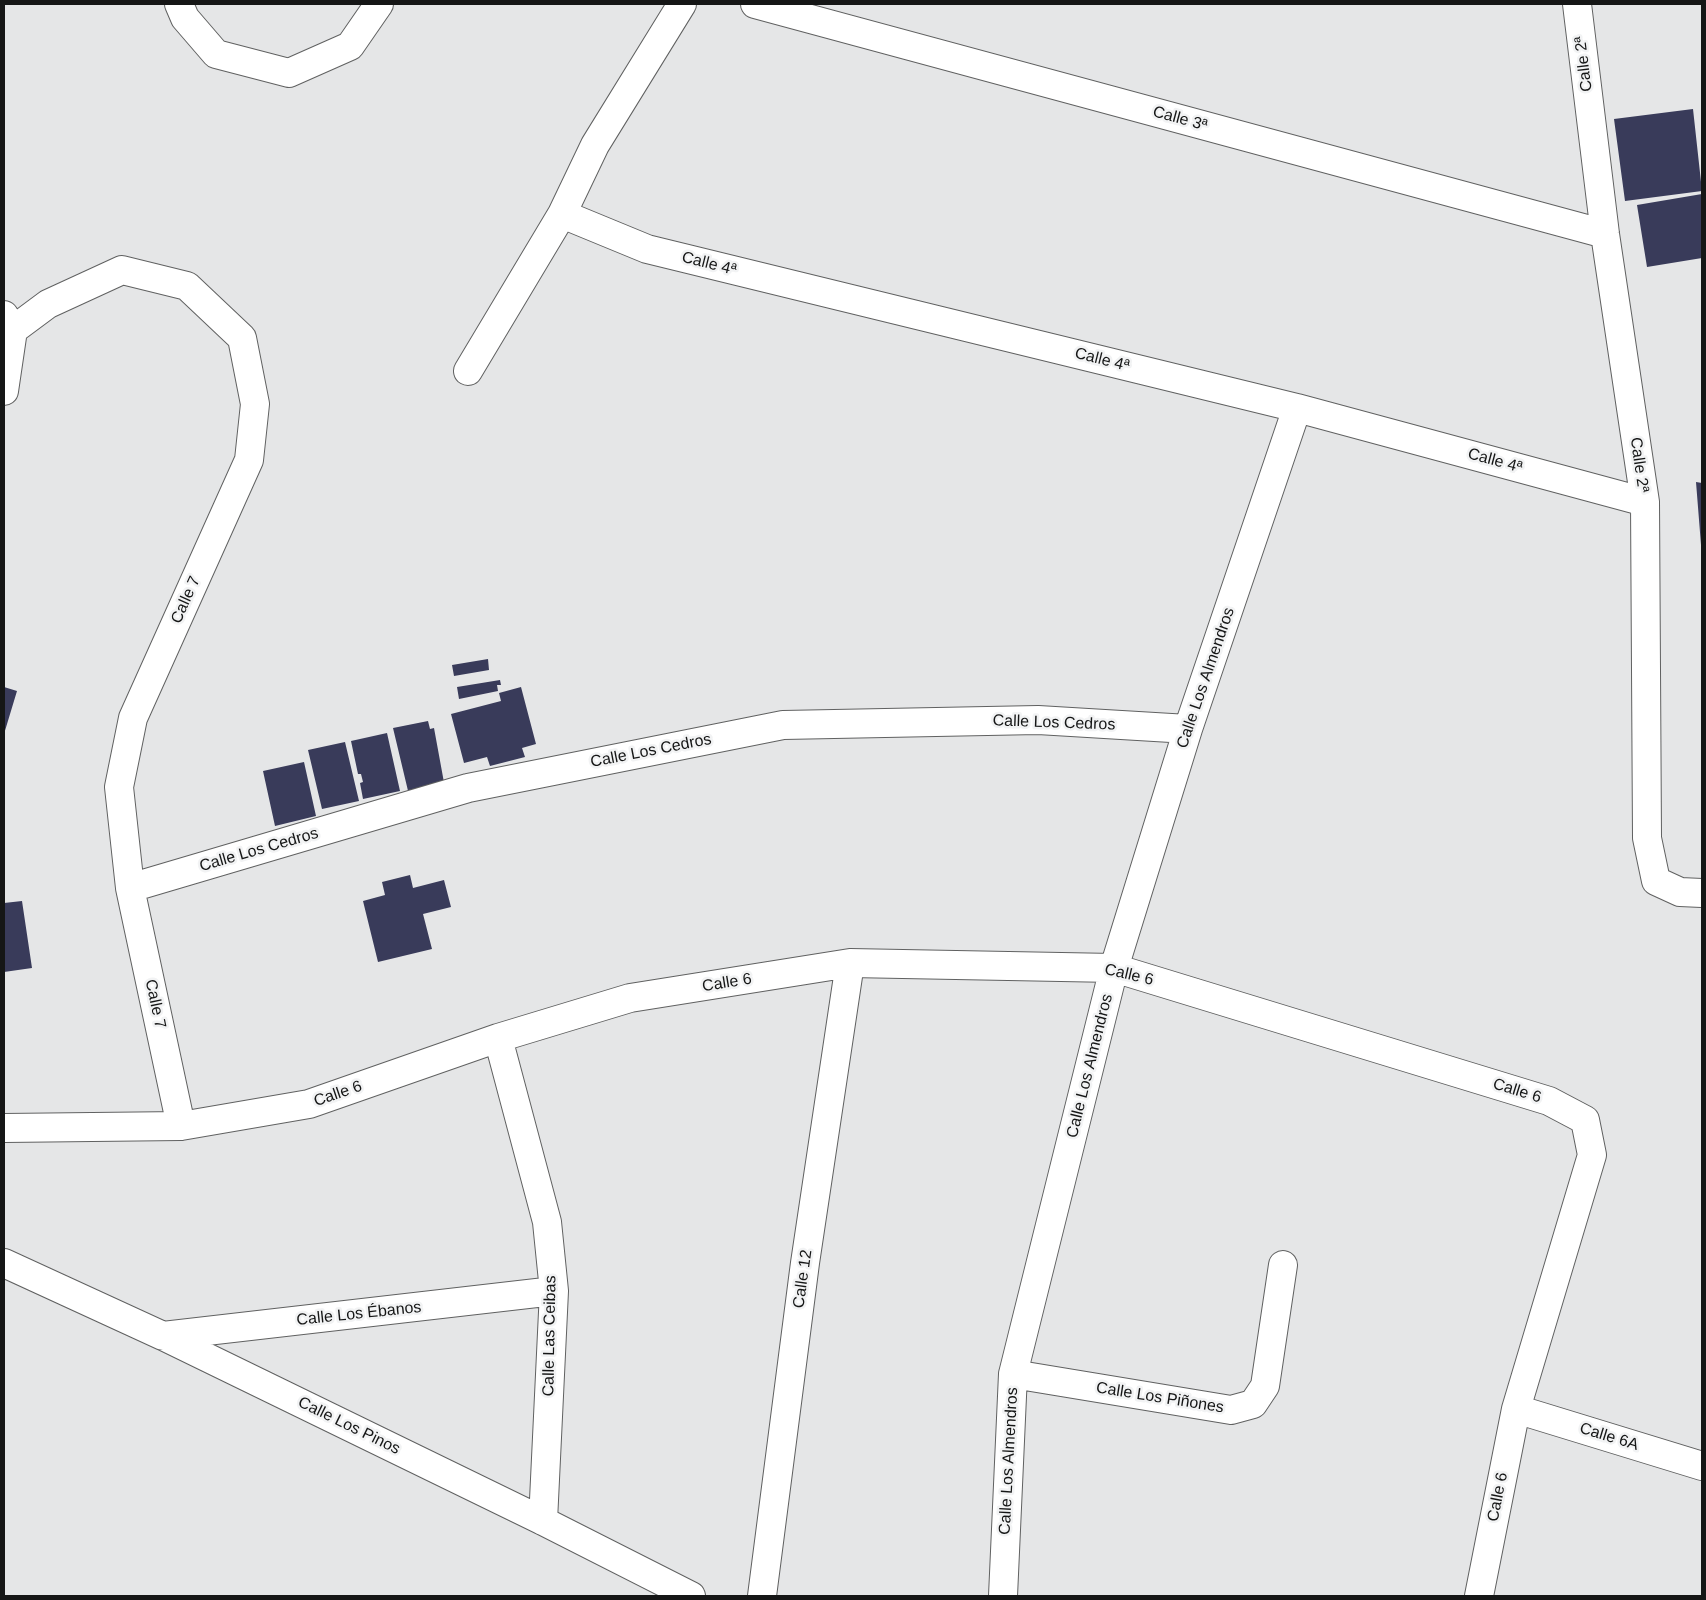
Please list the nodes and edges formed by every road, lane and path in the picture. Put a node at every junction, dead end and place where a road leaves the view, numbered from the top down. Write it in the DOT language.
graph roads {
  1 [pos="179,4"];
  2 [pos="379,4"];
  3 [pos="682,4"];
  4 [pos="755,4"];
  5 [pos="1577,4"];
  6 [pos="562,214"];
  7 [pos="1605,234"];
  8 [pos="8,322"];
  9 [pos="468,371"];
  10 [pos="4,391"];
  11 [pos="1297,408"];
  12 [pos="1645,502"];
  13 [pos="1188,729"];
  14 [pos="130,888"];
  15 [pos="1702,893"];
  16 [pos="850,963"];
  17 [pos="1114,968"];
  18 [pos="498,1038"];
  19 [pos="181,1126"];
  20 [pos="4,1128"];
  21 [pos="4,1263"];
  22 [pos="1283,1265"];
  23 [pos="554,1291"];
  24 [pos="163,1336"];
  25 [pos="1013,1374"];
  26 [pos="1516,1409"];
  27 [pos="1702,1466"];
  28 [pos="543,1521"];
  29 [pos="692,1596"];
  30 [pos="762,1596"];
  31 [pos="1003,1596"];
  32 [pos="1479,1596"];
  1 -- 2 [label="street"];
  3 -- 6 [label="street"];
  4 -- 7 [label="street, Calle 3ª"];
  5 -- 7 [label="street, Calle 2ª"];
  6 -- 9 [label="street"];
  6 -- 11 [label="street, Calle 4ª"];
  7 -- 12 [label="street, Calle 2ª"];
  8 -- 10 [label="street"];
  8 -- 14 [label="street, Calle 7"];
  11 -- 12 [label="street, Calle 4ª"];
  11 -- 13 [label="street, Calle Los Almendros"];
  12 -- 15 [label="street, Calle 2ª"];
  13 -- 14 [label="street, Calle Los Cedros"];
  13 -- 17 [label="street, Calle Los Almendros"];
  14 -- 19 [label="street, Calle 7"];
  16 -- 17 [label="street, Calle 6"];
  16 -- 18 [label="street, Calle 6"];
  16 -- 30 [label="street, Calle 12"];
  17 -- 25 [label="street, Calle Los Almendros"];
  17 -- 26 [label="street, Calle 6"];
  18 -- 19 [label="street, Calle 6"];
  18 -- 23 [label="street, Calle Las Ceibas"];
  19 -- 20 [label="street, Calle 6"];
  21 -- 24 [label="street, Calle Los Pinos"];
  22 -- 25 [label="street, Calle Los Piñones"];
  23 -- 24 [label="street, Calle Los Ébanos"];
  23 -- 28 [label="street, Calle Las Ceibas"];
  24 -- 28 [label="street, Calle Los Pinos"];
  25 -- 31 [label="street, Calle Los Almendros"];
  26 -- 27 [label="street, Calle 6A"];
  26 -- 32 [label="street, Calle 6"];
  28 -- 29 [label="street, Calle Los Pinos"];
}
